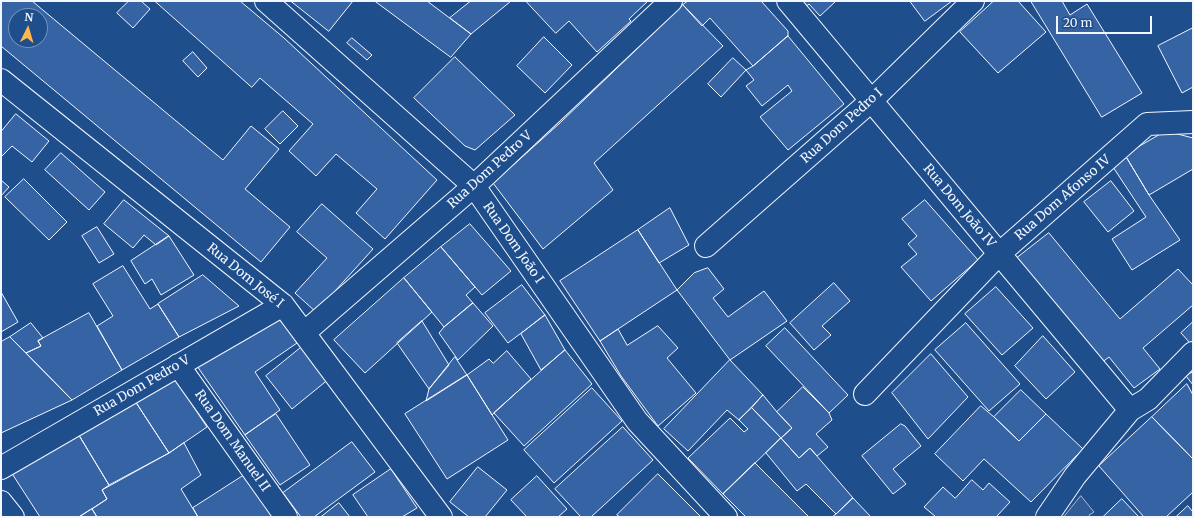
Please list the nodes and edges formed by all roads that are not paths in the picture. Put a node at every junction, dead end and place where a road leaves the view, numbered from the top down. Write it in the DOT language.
graph roads {
  1 [pos="266,1"];
  2 [pos="671,1"];
  3 [pos="788,1"];
  4 [pos="972,1"];
  5 [pos="1,80"];
  6 [pos="871,101"];
  7 [pos="1193,122"];
  8 [pos="474,186"];
  9 [pos="706,246"];
  10 [pos="999,254"];
  11 [pos="283,305"];
  12 [pos="304,333"];
  13 [pos="1193,353"];
  14 [pos="178,365"];
  15 [pos="865,394"];
  16 [pos="1130,410"];
  17 [pos="1,468"];
  18 [pos="1,502"];
  19 [pos="13,517"];
  20 [pos="286,517"];
  21 [pos="441,517"];
  22 [pos="726,517"];
  23 [pos="1047,517"];
  1 -- 8 [label="street, Rua Dom João I"];
  2 -- 8 [label="street, Rua Dom Pedro V"];
  3 -- 6 [label="street, Rua Dom João IV"];
  4 -- 6 [label="street, Rua Dom Pedro I"];
  5 -- 11 [label="street, Rua Dom José I"];
  6 -- 9 [label="street, Rua Dom Pedro I"];
  6 -- 10 [label="street, Rua Dom João IV"];
  7 -- 10 [label="street, Rua Dom Afonso IV"];
  8 -- 12 [label="street, Rua Dom Pedro V"];
  8 -- 22 [label="street, Rua Dom João I"];
  10 -- 15 [label="street, Rua Dom Afonso IV"];
  10 -- 16 [label="street, Rua Dom João IV"];
  11 -- 12 [label="street, Rua Dom José I"];
  11 -- 14 [label="street, Rua Dom Pedro V"];
  12 -- 21 [label="street, Rua Dom José I"];
  13 -- 16 [label="street"];
  14 -- 17 [label="street, Rua Dom Pedro V"];
  14 -- 20 [label="street, Rua Dom Manuel II"];
  16 -- 23 [label="street"];
  18 -- 19 [label="street"];
}
